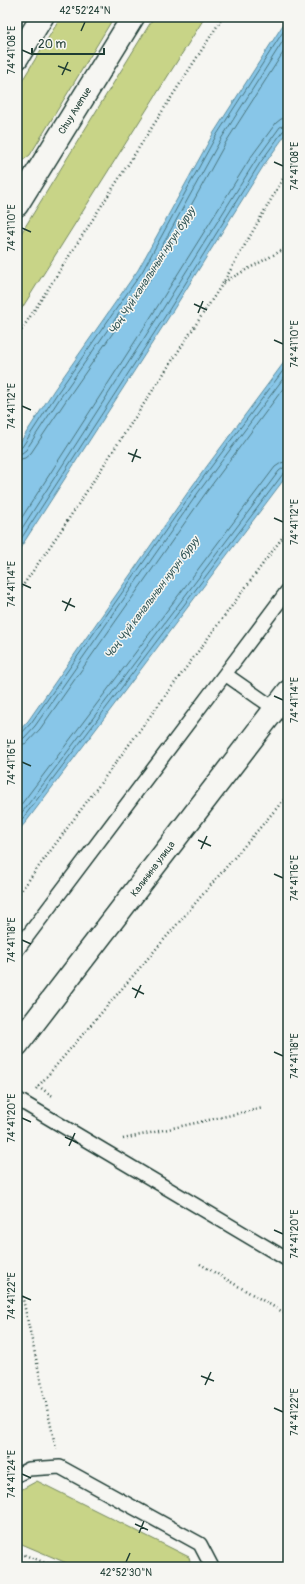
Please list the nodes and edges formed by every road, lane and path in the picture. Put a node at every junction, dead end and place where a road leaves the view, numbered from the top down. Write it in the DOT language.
graph roads {
  1 [pos="42,17"];
  2 [pos="133,17"];
  3 [pos="223,17"];
  4 [pos="17,58"];
  5 [pos="288,170"];
  6 [pos="18,200"];
  7 [pos="288,248"];
  8 [pos="223,282"];
  9 [pos="17,337"];
  10 [pos="288,530"];
  11 [pos="288,590"];
  12 [pos="17,594"];
  13 [pos="225,674"];
  14 [pos="282,701"];
  15 [pos="288,795"];
  16 [pos="17,896"];
  17 [pos="17,950"];
  18 [pos="17,1045"];
  19 [pos="38,1086"];
  20 [pos="58,1100"];
  21 [pos="21,1101"];
  22 [pos="263,1108"];
  23 [pos="118,1141"];
  24 [pos="288,1260"];
  25 [pos="200,1264"];
  26 [pos="17,1291"];
  27 [pos="288,1316"];
  28 [pos="60,1467"];
  29 [pos="17,1475"];
  30 [pos="17,1552"];
  31 [pos="56,1567"];
  32 [pos="212,1567"];
  1 -- 4 [label="main road"];
  2 -- 6 [label="main road, Chuy Avenue"];
  3 -- 9 [label="path"];
  5 -- 8 [label="path"];
  7 -- 8 [label="path"];
  8 -- 12 [label="path"];
  10 -- 16 [label="path"];
  11 -- 13 [label="lane"];
  13 -- 14 [label="lane"];
  13 -- 17 [label="lane"];
  14 -- 18 [label="main road, Калинина улица"];
  15 -- 19 [label="path"];
  19 -- 20 [label="path"];
  19 -- 21 [label="path"];
  21 -- 24 [label="lane"];
  22 -- 23 [label="path"];
  25 -- 27 [label="path"];
  26 -- 28 [label="path"];
  28 -- 29 [label="lane"];
  28 -- 32 [label="lane"];
  30 -- 31 [label="path"];
}
